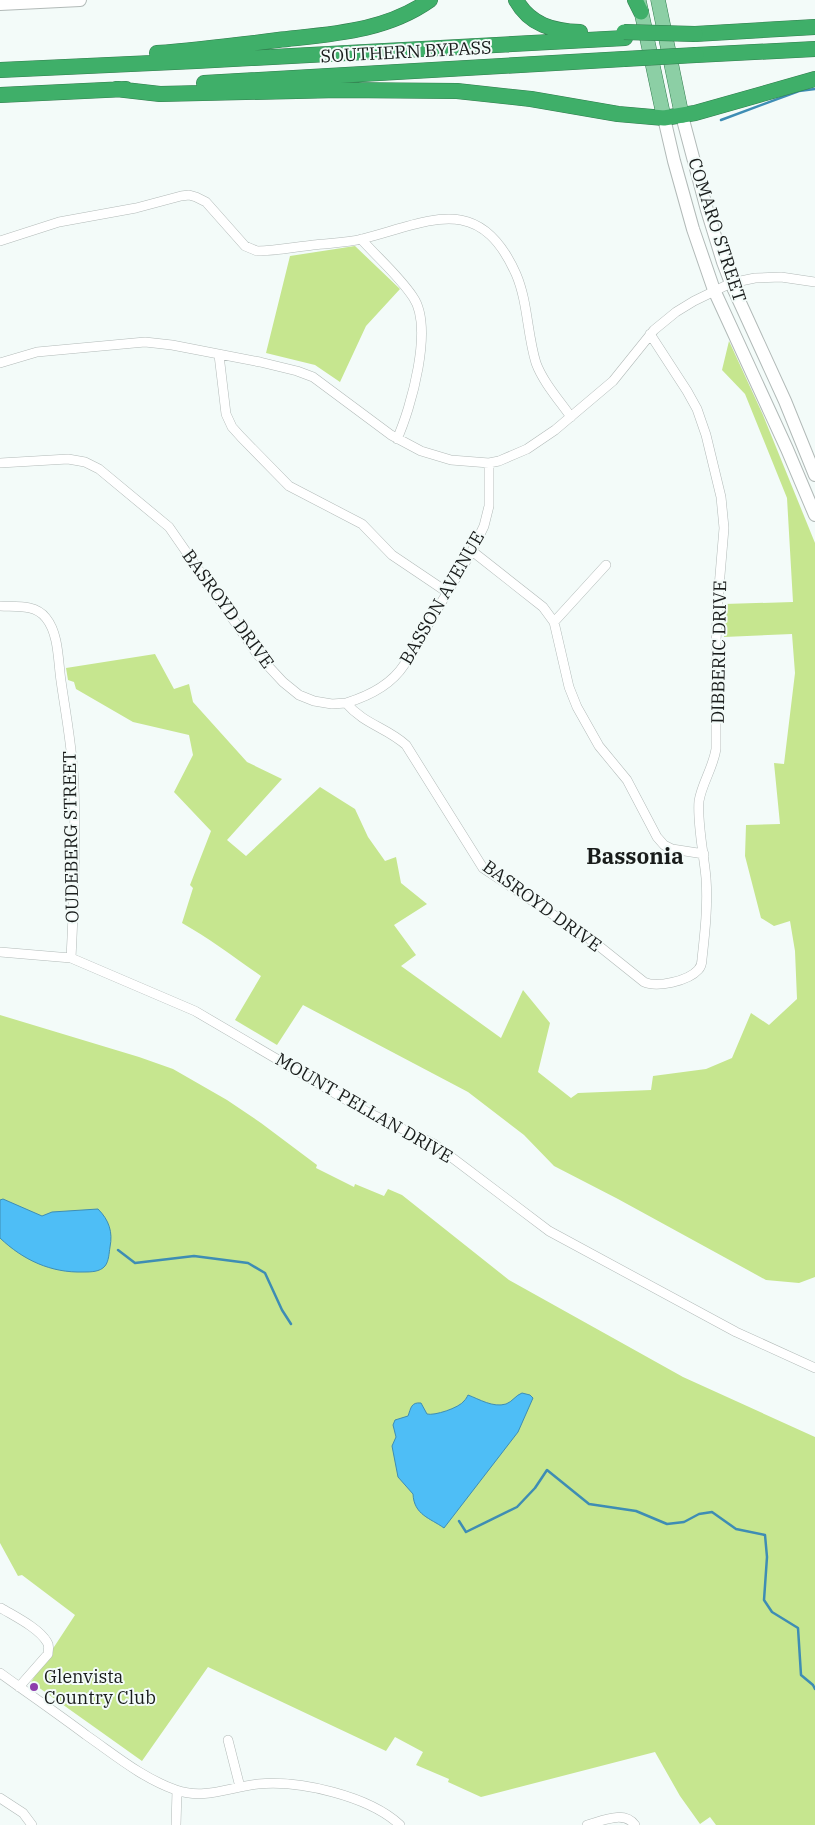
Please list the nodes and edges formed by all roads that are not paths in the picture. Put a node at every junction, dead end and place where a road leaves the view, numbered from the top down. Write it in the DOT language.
graph roads {
  1 [pos="80,0"];
  2 [pos="430,0"];
  3 [pos="516,0"];
  4 [pos="658,0"];
  5 [pos="60,1"];
  6 [pos="0,4"];
  7 [pos="638,4"];
  8 [pos="815,27"];
  9 [pos="624,35"];
  10 [pos="815,49"];
  11 [pos="78,67"];
  12 [pos="0,70"];
  13 [pos="815,79"];
  14 [pos="116,89"];
  15 [pos="0,95"];
  16 [pos="682,116"];
  17 [pos="664,118"];
  18 [pos="2,237"];
  19 [pos="361,239"];
  20 [pos="815,282"];
  21 [pos="731,283"];
  22 [pos="714,290"];
  23 [pos="650,334"];
  24 [pos="219,354"];
  25 [pos="0,363"];
  26 [pos="571,417"];
  27 [pos="397,439"];
  28 [pos="0,462"];
  29 [pos="490,463"];
  30 [pos="815,475"];
  31 [pos="815,515"];
  32 [pos="472,551"];
  33 [pos="606,565"];
  34 [pos="447,592"];
  35 [pos="0,606"];
  36 [pos="554,622"];
  37 [pos="346,703"];
  38 [pos="704,854"];
  39 [pos="0,952"];
  40 [pos="71,958"];
  41 [pos="687,977"];
  42 [pos="815,1368"];
  43 [pos="1,1608"];
  44 [pos="0,1673"];
  45 [pos="20,1687"];
  46 [pos="228,1740"];
  47 [pos="240,1787"];
  48 [pos="177,1790"];
  49 [pos="0,1798"];
  50 [pos="32,1825"];
  51 [pos="176,1825"];
  52 [pos="400,1825"];
  53 [pos="587,1825"];
  54 [pos="635,1825"];
  1 -- 5 [label="street"];
  2 -- 11 [label="highway"];
  3 -- 9 [label="highway"];
  4 -- 16 [label="main road, COMARO STREET"];
  5 -- 6 [label="street"];
  7 -- 17 [label="main road, COMARO STREET"];
  8 -- 9 [label="highway, SOUTHERN BYPASS, bridge"];
  9 -- 11 [label="highway, SOUTHERN BYPASS"];
  10 -- 14 [label="highway, SOUTHERN BYPASS, bridge"];
  11 -- 12 [label="highway, SOUTHERN BYPASS"];
  13 -- 16 [label="highway"];
  14 -- 15 [label="highway, SOUTHERN BYPASS"];
  14 -- 17 [label="highway"];
  16 -- 17 [label="highway"];
  16 -- 21 [label="street, COMARO STREET"];
  17 -- 22 [label="street, COMARO STREET"];
  18 -- 19 [label="street"];
  19 -- 26 [label="street"];
  19 -- 27 [label="street"];
  20 -- 21 [label="street"];
  21 -- 22 [label="street"];
  21 -- 30 [label="street, COMARO STREET"];
  22 -- 23 [label="street"];
  22 -- 31 [label="street, COMARO STREET"];
  23 -- 26 [label="street"];
  23 -- 38 [label="street, DIBBERIC DRIVE"];
  24 -- 25 [label="street"];
  24 -- 27 [label="street"];
  24 -- 34 [label="street"];
  26 -- 29 [label="street"];
  27 -- 29 [label="street"];
  28 -- 37 [label="street, BASROYD DRIVE"];
  29 -- 32 [label="street, BASSON AVENUE"];
  32 -- 34 [label="street, BASSON AVENUE"];
  32 -- 36 [label="street"];
  33 -- 36 [label="street"];
  34 -- 37 [label="street, BASSON AVENUE"];
  35 -- 40 [label="street, OUDEBERG STREET"];
  36 -- 38 [label="street"];
  37 -- 41 [label="street, BASROYD DRIVE"];
  38 -- 41 [label="street, DIBBERIC DRIVE"];
  39 -- 40 [label="street, MOUNT PELLAN DRIVE"];
  40 -- 42 [label="street, MOUNT PELLAN DRIVE"];
  43 -- 45 [label="street"];
  44 -- 45 [label="street"];
  45 -- 48 [label="street"];
  46 -- 47 [label="street"];
  47 -- 48 [label="street"];
  47 -- 52 [label="street"];
  48 -- 51 [label="street"];
  49 -- 50 [label="street"];
  53 -- 54 [label="street"];
}
